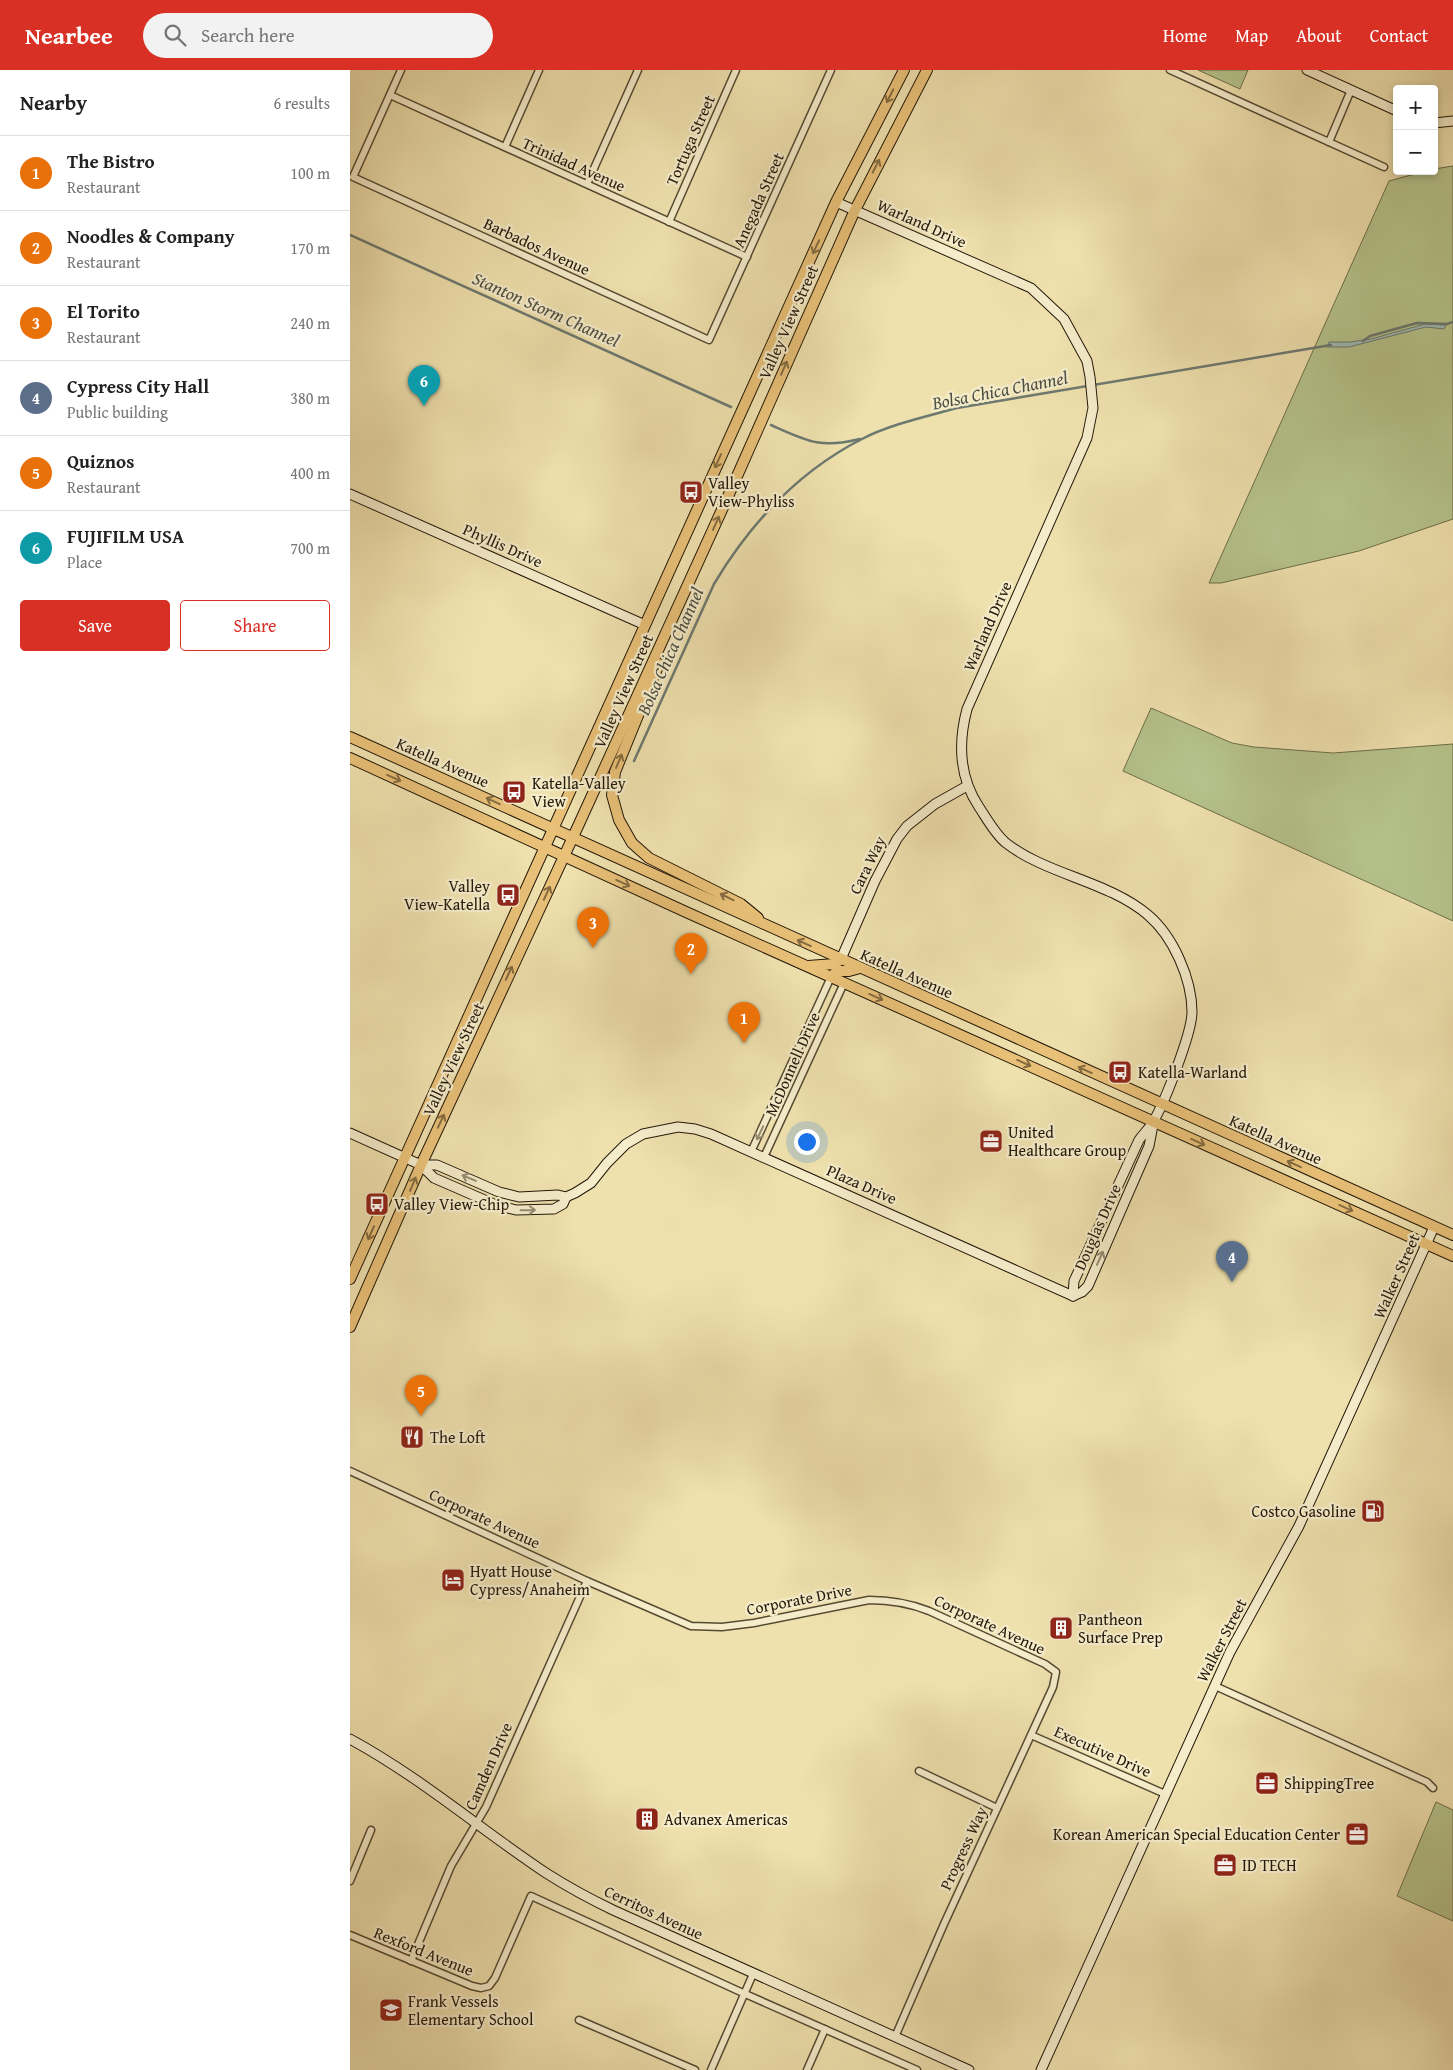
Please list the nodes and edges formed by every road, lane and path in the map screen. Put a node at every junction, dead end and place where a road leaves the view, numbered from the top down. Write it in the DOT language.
graph roads {
  1 [pos="401,70"];
  2 [pos="539,70"];
  3 [pos="638,70"];
  4 [pos="736,70"];
  5 [pos="831,70"];
  6 [pos="904,70"];
  7 [pos="927,70"];
  8 [pos="1170,70"];
  9 [pos="1306,70"];
  10 [pos="1351,90"];
  11 [pos="390,95"];
  12 [pos="1393,109"];
  13 [pos="1453,121"];
  14 [pos="1438,123"];
  15 [pos="1329,142"];
  16 [pos="505,147"];
  17 [pos="1384,167"];
  18 [pos="587,184"];
  19 [pos="836,202"];
  20 [pos="855,210"];
  21 [pos="669,222"];
  22 [pos="747,257"];
  23 [pos="709,340"];
  24 [pos="350,494"];
  25 [pos="645,625"];
  26 [pos="662,643"];
  27 [pos="350,737"];
  28 [pos="350,758"];
  29 [pos="967,786"];
  30 [pos="553,828"];
  31 [pos="573,838"];
  32 [pos="545,846"];
  33 [pos="564,855"];
  34 [pos="766,926"];
  35 [pos="841,960"];
  36 [pos="807,966"];
  37 [pos="860,968"];
  38 [pos="831,977"];
  39 [pos="844,983"];
  40 [pos="1161,1104"];
  41 [pos="1153,1122"];
  42 [pos="350,1133"];
  43 [pos="752,1152"];
  44 [pos="405,1157"];
  45 [pos="764,1157"];
  46 [pos="421,1165"];
  47 [pos="566,1197"];
  48 [pos="1434,1226"];
  49 [pos="1453,1235"];
  50 [pos="1427,1244"];
  51 [pos="1453,1256"];
  52 [pos="350,1279"];
  53 [pos="1073,1296"];
  54 [pos="350,1327"];
  55 [pos="350,1471"];
  56 [pos="588,1581"];
  57 [pos="912,1604"];
  58 [pos="691,1626"];
  59 [pos="1056,1672"];
  60 [pos="1215,1686"];
  61 [pos="1031,1734"];
  62 [pos="350,1739"];
  63 [pos="919,1771"];
  64 [pos="1434,1788"];
  65 [pos="1165,1794"];
  66 [pos="997,1808"];
  67 [pos="477,1824"];
  68 [pos="371,1830"];
  69 [pos="350,1881"];
  70 [pos="350,1935"];
  71 [pos="411,1961"];
  72 [pos="753,1974"];
  73 [pos="743,1993"];
  74 [pos="579,2020"];
  75 [pos="825,2029"];
  76 [pos="895,2037"];
  77 [pos="914,2069"];
  78 [pos="696,2070"];
  79 [pos="712,2070"];
  80 [pos="807,2070"];
  81 [pos="969,2070"];
  82 [pos="1041,2070"];
  1 -- 11 [label="street"];
  2 -- 16 [label="street"];
  3 -- 18 [label="street"];
  4 -- 21 [label="street, Tortuga Street"];
  5 -- 22 [label="street, Anegada Street"];
  6 -- 19 [label="main road, Valley View Street, one-way"];
  20 -- 7 [label="main road, Valley View Street, one-way"];
  8 -- 15 [label="street"];
  9 -- 10 [label="street"];
  10 -- 12 [label="street"];
  10 -- 15 [label="street"];
  11 -- 16 [label="street, Trinidad Avenue"];
  11 -- 23 [label="street, Barbados Avenue"];
  13 -- 14 [label="street"];
  15 -- 17 [label="street"];
  16 -- 18 [label="street, Trinidad Avenue"];
  18 -- 21 [label="street, Trinidad Avenue"];
  19 -- 20 [label="street, Warland Drive"];
  19 -- 25 [label="main road, Valley View Street, one-way"];
  26 -- 20 [label="main road, Valley View Street, one-way"];
  20 -- 29 [label="street, Warland Drive"];
  21 -- 22 [label="street, Trinidad Avenue"];
  22 -- 23 [label="street, Anegada Street"];
  24 -- 25 [label="street, Phyllis Drive"];
  25 -- 30 [label="main road, Valley View Street"];
  26 -- 31 [label="main road, Valley View Street"];
  34 -- 26 [label="main road, one-way"];
  30 -- 27 [label="main road, Katella Avenue, one-way"];
  28 -- 32 [label="main road, one-way"];
  29 -- 35 [label="street, Cara Way"];
  29 -- 40 [label="street, Warland Drive"];
  30 -- 31 [label="main road, Katella Avenue"];
  30 -- 32 [label="main road, Valley View Street"];
  31 -- 33 [label="main road, Valley View Street"];
  31 -- 34 [label="main road, Katella Avenue"];
  32 -- 33 [label="main road"];
  32 -- 44 [label="main road, Valley View Street"];
  33 -- 36 [label="main road, one-way"];
  46 -- 33 [label="main road, Valley View Street, one-way"];
  35 -- 34 [label="main road, Katella Avenue, one-way"];
  35 -- 36 [label="main road"];
  35 -- 37 [label="main road, Katella Avenue"];
  36 -- 38 [label="main road"];
  37 -- 38 [label="main road"];
  40 -- 37 [label="main road, Katella Avenue, one-way"];
  38 -- 39 [label="main road"];
  38 -- 43 [label="street, McDonnell Drive, one-way"];
  39 -- 41 [label="main road, one-way"];
  39 -- 45 [label="street, McDonnell Drive"];
  40 -- 41 [label="street, Douglas Drive"];
  48 -- 40 [label="main road, Katella Avenue, one-way"];
  41 -- 50 [label="main road, one-way"];
  41 -- 53 [label="street, Douglas Drive"];
  53 -- 41 [label="street, Douglas Drive, one-way"];
  42 -- 44 [label="street"];
  43 -- 45 [label="street, Plaza Drive"];
  43 -- 47 [label="street, Plaza Drive"];
  44 -- 46 [label="street"];
  44 -- 52 [label="main road, Valley View Street, one-way"];
  45 -- 53 [label="street, Plaza Drive"];
  47 -- 46 [label="street, one-way"];
  46 -- 47 [label="street, Plaza Drive, one-way"];
  54 -- 46 [label="main road, Valley View Street, one-way"];
  48 -- 49 [label="main road, Katella Avenue"];
  48 -- 50 [label="street, Walker Street"];
  50 -- 51 [label="main road"];
  50 -- 60 [label="street, Walker Street"];
  55 -- 56 [label="street, Corporate Avenue"];
  56 -- 58 [label="street, Corporate Avenue"];
  56 -- 67 [label="street, Camden Drive"];
  57 -- 58 [label="street, Corporate Drive"];
  57 -- 59 [label="street, Corporate Avenue"];
  59 -- 61 [label="street, Progress Way"];
  60 -- 64 [label="street"];
  60 -- 65 [label="street, Walker Street"];
  61 -- 65 [label="street, Executive Drive"];
  61 -- 66 [label="street, Progress Way"];
  62 -- 67 [label="street, Cerritos Avenue"];
  63 -- 66 [label="street"];
  65 -- 82 [label="street, Walker Street"];
  66 -- 76 [label="street, Progress Way"];
  67 -- 71 [label="street, Camden Drive"];
  67 -- 72 [label="street, Cerritos Avenue"];
  68 -- 69 [label="street"];
  70 -- 71 [label="street, Rexford Avenue"];
  71 -- 73 [label="street, Rexford Avenue"];
  72 -- 73 [label="street"];
  72 -- 76 [label="street, Cerritos Avenue"];
  73 -- 75 [label="street"];
  73 -- 79 [label="street"];
  74 -- 78 [label="street"];
  75 -- 77 [label="street"];
  75 -- 80 [label="street"];
  76 -- 81 [label="street, Cerritos Avenue"];
}
